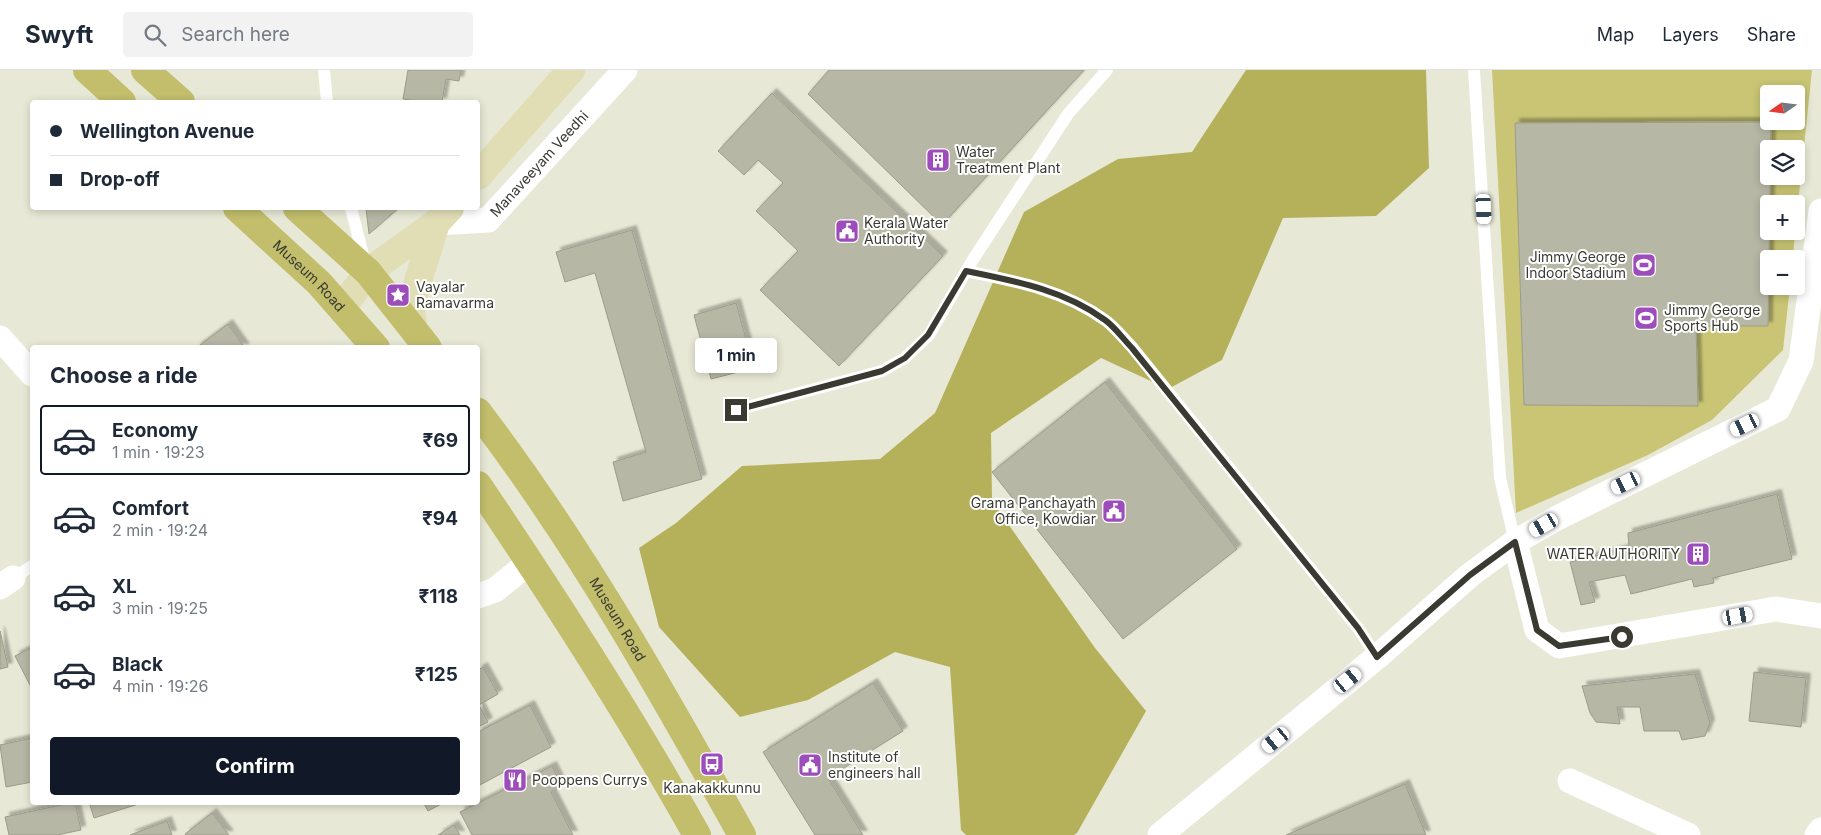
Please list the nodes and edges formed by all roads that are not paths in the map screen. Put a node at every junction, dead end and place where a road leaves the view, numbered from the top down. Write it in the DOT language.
graph roads {
  1 [pos="87,70"];
  2 [pos="145,70"];
  3 [pos="324,70"];
  4 [pos="571,70"];
  5 [pos="625,70"];
  6 [pos="1107,70"];
  7 [pos="1474,70"];
  8 [pos="120,100"];
  9 [pos="179,100"];
  10 [pos="326,100"];
  11 [pos="480,174"];
  12 [pos="240,210"];
  13 [pos="299,210"];
  14 [pos="352,210"];
  15 [pos="1821,211"];
  16 [pos="443,215"];
  17 [pos="966,271"];
  18 [pos="368,272"];
  19 [pos="342,308"];
  20 [pos="0,338"];
  21 [pos="420,338"];
  22 [pos="373,345"];
  23 [pos="30,372"];
  24 [pos="736,410"];
  25 [pos="480,415"];
  26 [pos="480,488"];
  27 [pos="1515,542"];
  28 [pos="530,562"];
  29 [pos="480,595"];
  30 [pos="1821,616"];
  31 [pos="1377,657"];
  32 [pos="1570,781"];
  33 [pos="1821,830"];
  34 [pos="697,835"];
  35 [pos="742,835"];
  36 [pos="1160,835"];
  37 [pos="1688,835"];
  38 [pos="1817,835"];
  1 -- 8 [label="main road"];
  2 -- 9 [label="main road"];
  3 -- 10 [label="lane"];
  4 -- 11 [label="main road"];
  5 -- 16 [label="street, Manaveeyam Veedhi"];
  6 -- 17 [label="lane"];
  7 -- 27 [label="lane"];
  12 -- 19 [label="main road, Museum Road"];
  13 -- 18 [label="main road"];
  14 -- 18 [label="lane"];
  15 -- 27 [label="street"];
  16 -- 18 [label="main road"];
  16 -- 21 [label="main road"];
  17 -- 24 [label="lane"];
  17 -- 31 [label="lane"];
  18 -- 19 [label="main road"];
  18 -- 21 [label="main road"];
  19 -- 22 [label="main road, Museum Road"];
  20 -- 23 [label="street"];
  25 -- 35 [label="main road, Museum Road"];
  26 -- 28 [label="main road"];
  27 -- 30 [label="street"];
  27 -- 31 [label="street"];
  28 -- 29 [label="street"];
  28 -- 34 [label="main road"];
  31 -- 36 [label="street"];
  32 -- 37 [label="street"];
  33 -- 38 [label="street"];
}
